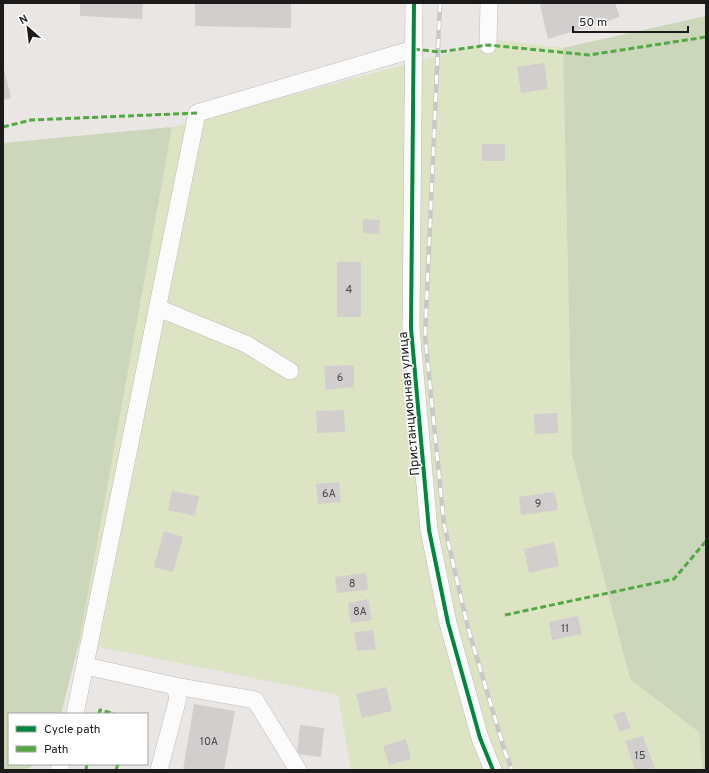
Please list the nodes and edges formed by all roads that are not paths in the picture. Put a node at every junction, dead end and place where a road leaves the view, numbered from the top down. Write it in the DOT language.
graph roads {
  1 [pos="414,3"];
  2 [pos="488,3"];
  3 [pos="488,45"];
  4 [pos="414,49"];
  5 [pos="158,308"];
  6 [pos="290,371"];
  7 [pos="86,666"];
  8 [pos="175,686"];
  9 [pos="75,713"];
  10 [pos="159,770"];
  11 [pos="298,770"];
  12 [pos="493,770"];
  1 -- 4 [label="street, Пристанционная улица"];
  2 -- 3 [label="street"];
  4 -- 5 [label="street"];
  4 -- 12 [label="street, Пристанционная улица"];
  5 -- 6 [label="street"];
  5 -- 7 [label="street"];
  7 -- 8 [label="street"];
  7 -- 9 [label="street"];
  8 -- 10 [label="street"];
  8 -- 11 [label="street"];
}
